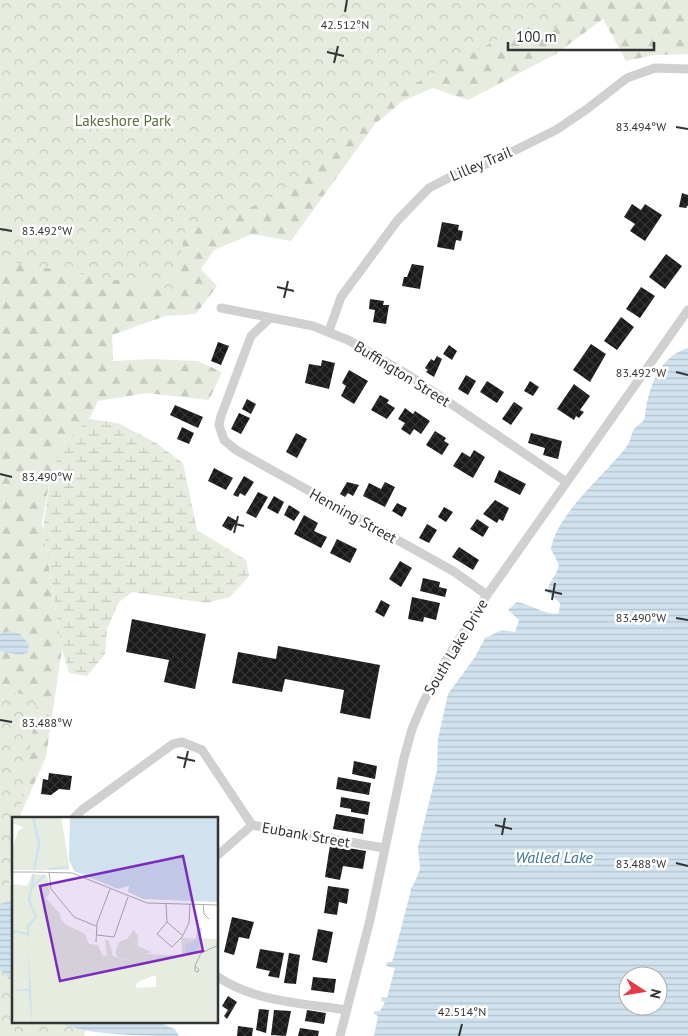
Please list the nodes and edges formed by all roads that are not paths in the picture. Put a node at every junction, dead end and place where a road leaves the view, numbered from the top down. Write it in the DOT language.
graph roads {
  1 [pos="688,69"];
  2 [pos="221,308"];
  3 [pos="688,310"];
  4 [pos="269,319"];
  5 [pos="329,331"];
  6 [pos="565,481"];
  7 [pos="487,595"];
  8 [pos="75,817"];
  9 [pos="252,825"];
  10 [pos="384,848"];
  11 [pos="219,854"];
  12 [pos="219,977"];
  13 [pos="346,1010"];
  14 [pos="340,1036"];
  1 -- 5 [label="street, Lilley Trail"];
  2 -- 4 [label="street, Buffington Street"];
  3 -- 6 [label="street, South Lake Drive"];
  4 -- 5 [label="street, Buffington Street"];
  4 -- 7 [label="street, Henning Street"];
  5 -- 6 [label="street, Buffington Street"];
  6 -- 7 [label="street, South Lake Drive"];
  7 -- 10 [label="street, South Lake Drive"];
  8 -- 9 [label="street, Eubank Street"];
  9 -- 10 [label="street, Eubank Street"];
  9 -- 11 [label="street"];
  10 -- 13 [label="street, South Lake Drive"];
  12 -- 13 [label="street"];
  13 -- 14 [label="street, South Lake Drive"];
}
